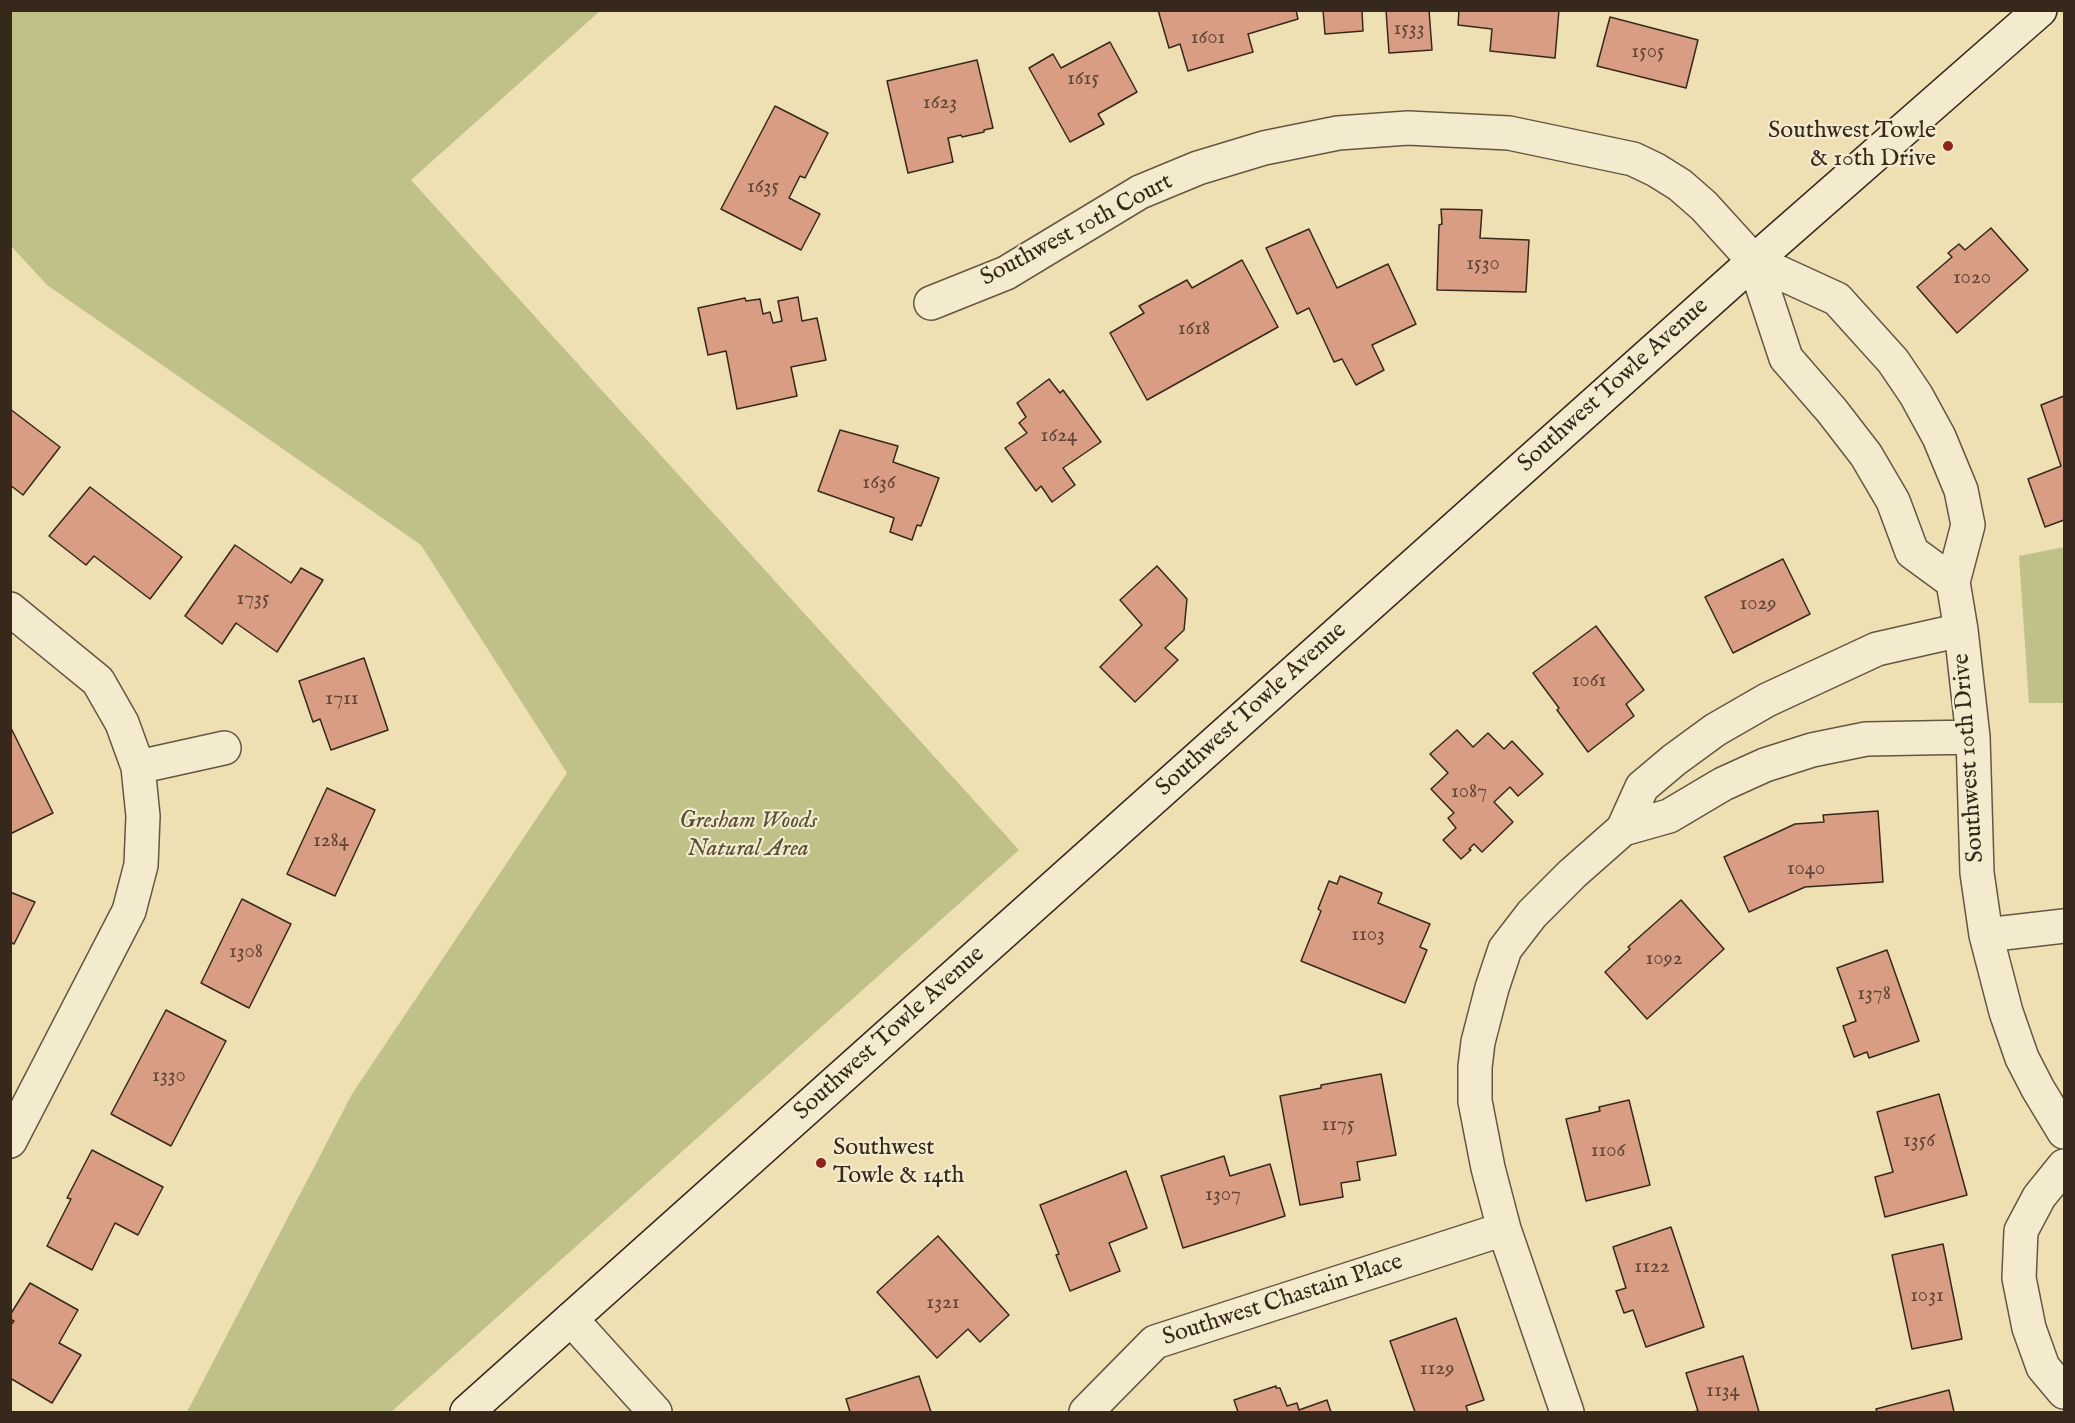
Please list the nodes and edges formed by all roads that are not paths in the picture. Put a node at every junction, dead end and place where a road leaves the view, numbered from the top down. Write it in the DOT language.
graph roads {
  1 [pos="2040,10"];
  2 [pos="1754,261"];
  3 [pos="931,303"];
  4 [pos="1953,582"];
  5 [pos="10,609"];
  6 [pos="1961,630"];
  7 [pos="1973,737"];
  8 [pos="224,748"];
  9 [pos="138,767"];
  10 [pos="1623,829"];
  11 [pos="2064,926"];
  12 [pos="1986,935"];
  13 [pos="2063,1128"];
  14 [pos="10,1141"];
  15 [pos="2064,1166"];
  16 [pos="1504,1229"];
  17 [pos="571,1319"];
  18 [pos="2064,1392"];
  19 [pos="467,1413"];
  20 [pos="655,1413"];
  21 [pos="1086,1413"];
  22 [pos="1567,1413"];
  1 -- 2 [label="street, Southwest Towle Avenue"];
  2 -- 3 [label="street, Southwest 10th Court"];
  2 -- 4 [label="street"];
  2 -- 4 [label="street, Southwest 10th Drive"];
  2 -- 17 [label="street, Southwest Towle Avenue"];
  4 -- 6 [label="street, Southwest 10th Drive"];
  5 -- 9 [label="street"];
  6 -- 7 [label="street, Southwest 10th Drive"];
  6 -- 10 [label="street"];
  7 -- 10 [label="street"];
  7 -- 12 [label="street, Southwest 10th Drive"];
  8 -- 9 [label="street"];
  9 -- 14 [label="street"];
  10 -- 16 [label="street"];
  11 -- 12 [label="street"];
  12 -- 13 [label="street, Southwest 10th Drive"];
  15 -- 18 [label="street"];
  16 -- 21 [label="street, Southwest Chastain Place"];
  16 -- 22 [label="street"];
  17 -- 19 [label="street, Southwest Towle Avenue"];
  17 -- 20 [label="street"];
}
